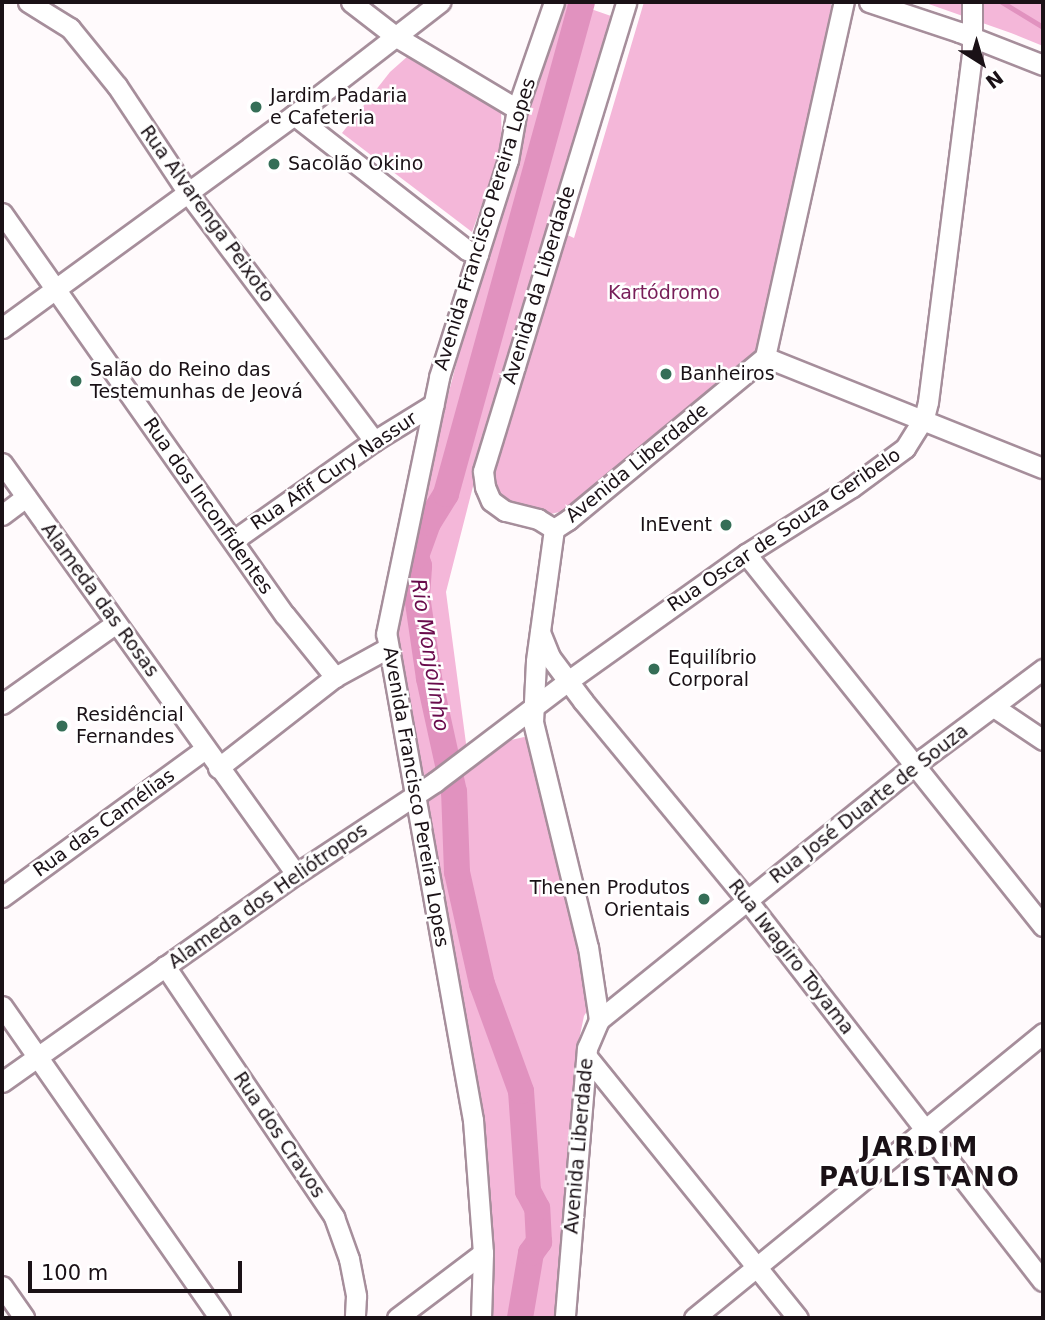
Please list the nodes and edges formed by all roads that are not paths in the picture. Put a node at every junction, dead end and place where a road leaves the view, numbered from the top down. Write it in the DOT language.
graph roads {
  1 [pos="28,2"];
  2 [pos="351,2"];
  3 [pos="440,2"];
  4 [pos="554,2"];
  5 [pos="626,2"];
  6 [pos="844,2"];
  7 [pos="869,2"];
  8 [pos="973,7"];
  9 [pos="395,36"];
  10 [pos="972,37"];
  11 [pos="1043,65"];
  12 [pos="517,109"];
  13 [pos="294,115"];
  14 [pos="188,194"];
  15 [pos="2,213"];
  16 [pos="478,254"];
  17 [pos="55,290"];
  18 [pos="2,328"];
  19 [pos="765,357"];
  20 [pos="434,404"];
  21 [pos="925,418"];
  22 [pos="374,441"];
  23 [pos="2,463"];
  24 [pos="1043,468"];
  25 [pos="26,497"];
  26 [pos="2,514"];
  27 [pos="554,529"];
  28 [pos="234,540"];
  29 [pos="746,554"];
  30 [pos="116,623"];
  31 [pos="540,632"];
  32 [pos="388,648"];
  33 [pos="1043,669"];
  34 [pos="335,677"];
  35 [pos="568,681"];
  36 [pos="2,704"];
  37 [pos="994,707"];
  38 [pos="534,710"];
  39 [pos="1043,740"];
  40 [pos="205,749"];
  41 [pos="916,765"];
  42 [pos="218,768"];
  43 [pos="415,795"];
  44 [pos="296,874"];
  45 [pos="2,897"];
  46 [pos="747,900"];
  47 [pos="1043,926"];
  48 [pos="165,966"];
  49 [pos="2,1006"];
  50 [pos="599,1020"];
  51 [pos="1043,1034"];
  52 [pos="39,1056"];
  53 [pos="588,1058"];
  54 [pos="2,1082"];
  55 [pos="926,1130"];
  56 [pos="483,1253"];
  57 [pos="758,1267"];
  58 [pos="1043,1282"];
  59 [pos="2,1286"];
  60 [pos="24,1318"];
  61 [pos="220,1318"];
  62 [pos="355,1318"];
  63 [pos="397,1318"];
  64 [pos="481,1318"];
  65 [pos="565,1318"];
  66 [pos="694,1318"];
  67 [pos="798,1318"];
  1 -- 14 [label="street, Rua Alvarenga Peixoto"];
  2 -- 9 [label="street"];
  3 -- 9 [label="street"];
  4 -- 12 [label="street, Avenida Francisco Pereira Lopes"];
  5 -- 27 [label="street, Avenida da Liberdade"];
  6 -- 19 [label="street"];
  7 -- 10 [label="street"];
  8 -- 10 [label="street, Rua Oscar de Souza Geribelo"];
  9 -- 12 [label="street"];
  9 -- 13 [label="street"];
  10 -- 11 [label="street"];
  10 -- 21 [label="street, Rua Oscar de Souza Geribelo"];
  12 -- 16 [label="street, Avenida Francisco Pereira Lopes"];
  13 -- 14 [label="street"];
  13 -- 16 [label="street"];
  14 -- 17 [label="street"];
  14 -- 22 [label="street, Rua Alvarenga Peixoto"];
  15 -- 17 [label="street, Rua dos Inconfidentes"];
  16 -- 20 [label="street, Avenida Francisco Pereira Lopes"];
  17 -- 18 [label="street"];
  17 -- 28 [label="street, Rua dos Inconfidentes"];
  19 -- 21 [label="street"];
  19 -- 27 [label="street, Avenida Liberdade"];
  20 -- 22 [label="street, Rua Afif Cury Nassur"];
  20 -- 32 [label="street, Avenida Francisco Pereira Lopes"];
  21 -- 24 [label="street"];
  21 -- 29 [label="street, Rua Oscar de Souza Geribelo"];
  22 -- 28 [label="street, Rua Afif Cury Nassur"];
  23 -- 25 [label="street, Alameda das Rosas"];
  25 -- 26 [label="street"];
  25 -- 30 [label="street, Alameda das Rosas"];
  27 -- 31 [label="street, Avenida Liberdade"];
  28 -- 34 [label="street, Rua dos Inconfidentes"];
  29 -- 35 [label="street, Rua Oscar de Souza Geribelo"];
  29 -- 41 [label="street"];
  30 -- 36 [label="street"];
  30 -- 40 [label="street, Alameda das Rosas"];
  31 -- 35 [label="street, Rua Iwagiro Toyama"];
  31 -- 38 [label="street, Avenida Liberdade"];
  32 -- 34 [label="street"];
  32 -- 43 [label="street, Avenida Francisco Pereira Lopes"];
  33 -- 37 [label="street, Rua José Duarte de Souza"];
  34 -- 42 [label="street"];
  35 -- 38 [label="street, Rua Oscar de Souza Geribelo"];
  35 -- 46 [label="street, Rua Iwagiro Toyama"];
  37 -- 39 [label="street"];
  37 -- 41 [label="street, Rua José Duarte de Souza"];
  38 -- 43 [label="street, Alameda dos Heliótropos"];
  38 -- 50 [label="street, Avenida Liberdade"];
  40 -- 42 [label="street, Alameda das Rosas"];
  40 -- 45 [label="street, Rua das Camélias"];
  41 -- 46 [label="street, Rua José Duarte de Souza"];
  41 -- 47 [label="street"];
  42 -- 44 [label="street, Alameda das Rosas"];
  43 -- 44 [label="street, Alameda dos Heliótropos"];
  43 -- 56 [label="street, Avenida Francisco Pereira Lopes"];
  44 -- 48 [label="street, Alameda dos Heliótropos"];
  46 -- 50 [label="street, Rua José Duarte de Souza"];
  46 -- 55 [label="street, Rua Iwagiro Toyama"];
  48 -- 52 [label="street, Alameda dos Heliótropos"];
  48 -- 62 [label="street, Rua dos Cravos"];
  49 -- 52 [label="street"];
  50 -- 53 [label="street, Avenida Liberdade"];
  51 -- 55 [label="street"];
  52 -- 54 [label="street, Alameda dos Heliótropos"];
  52 -- 61 [label="street"];
  53 -- 57 [label="street"];
  53 -- 65 [label="street, Avenida Liberdade"];
  55 -- 57 [label="street"];
  55 -- 58 [label="street, Rua Iwagiro Toyama"];
  56 -- 63 [label="street"];
  56 -- 64 [label="street, Avenida Francisco Pereira Lopes"];
  57 -- 66 [label="street"];
  57 -- 67 [label="street"];
  59 -- 60 [label="street"];
}
